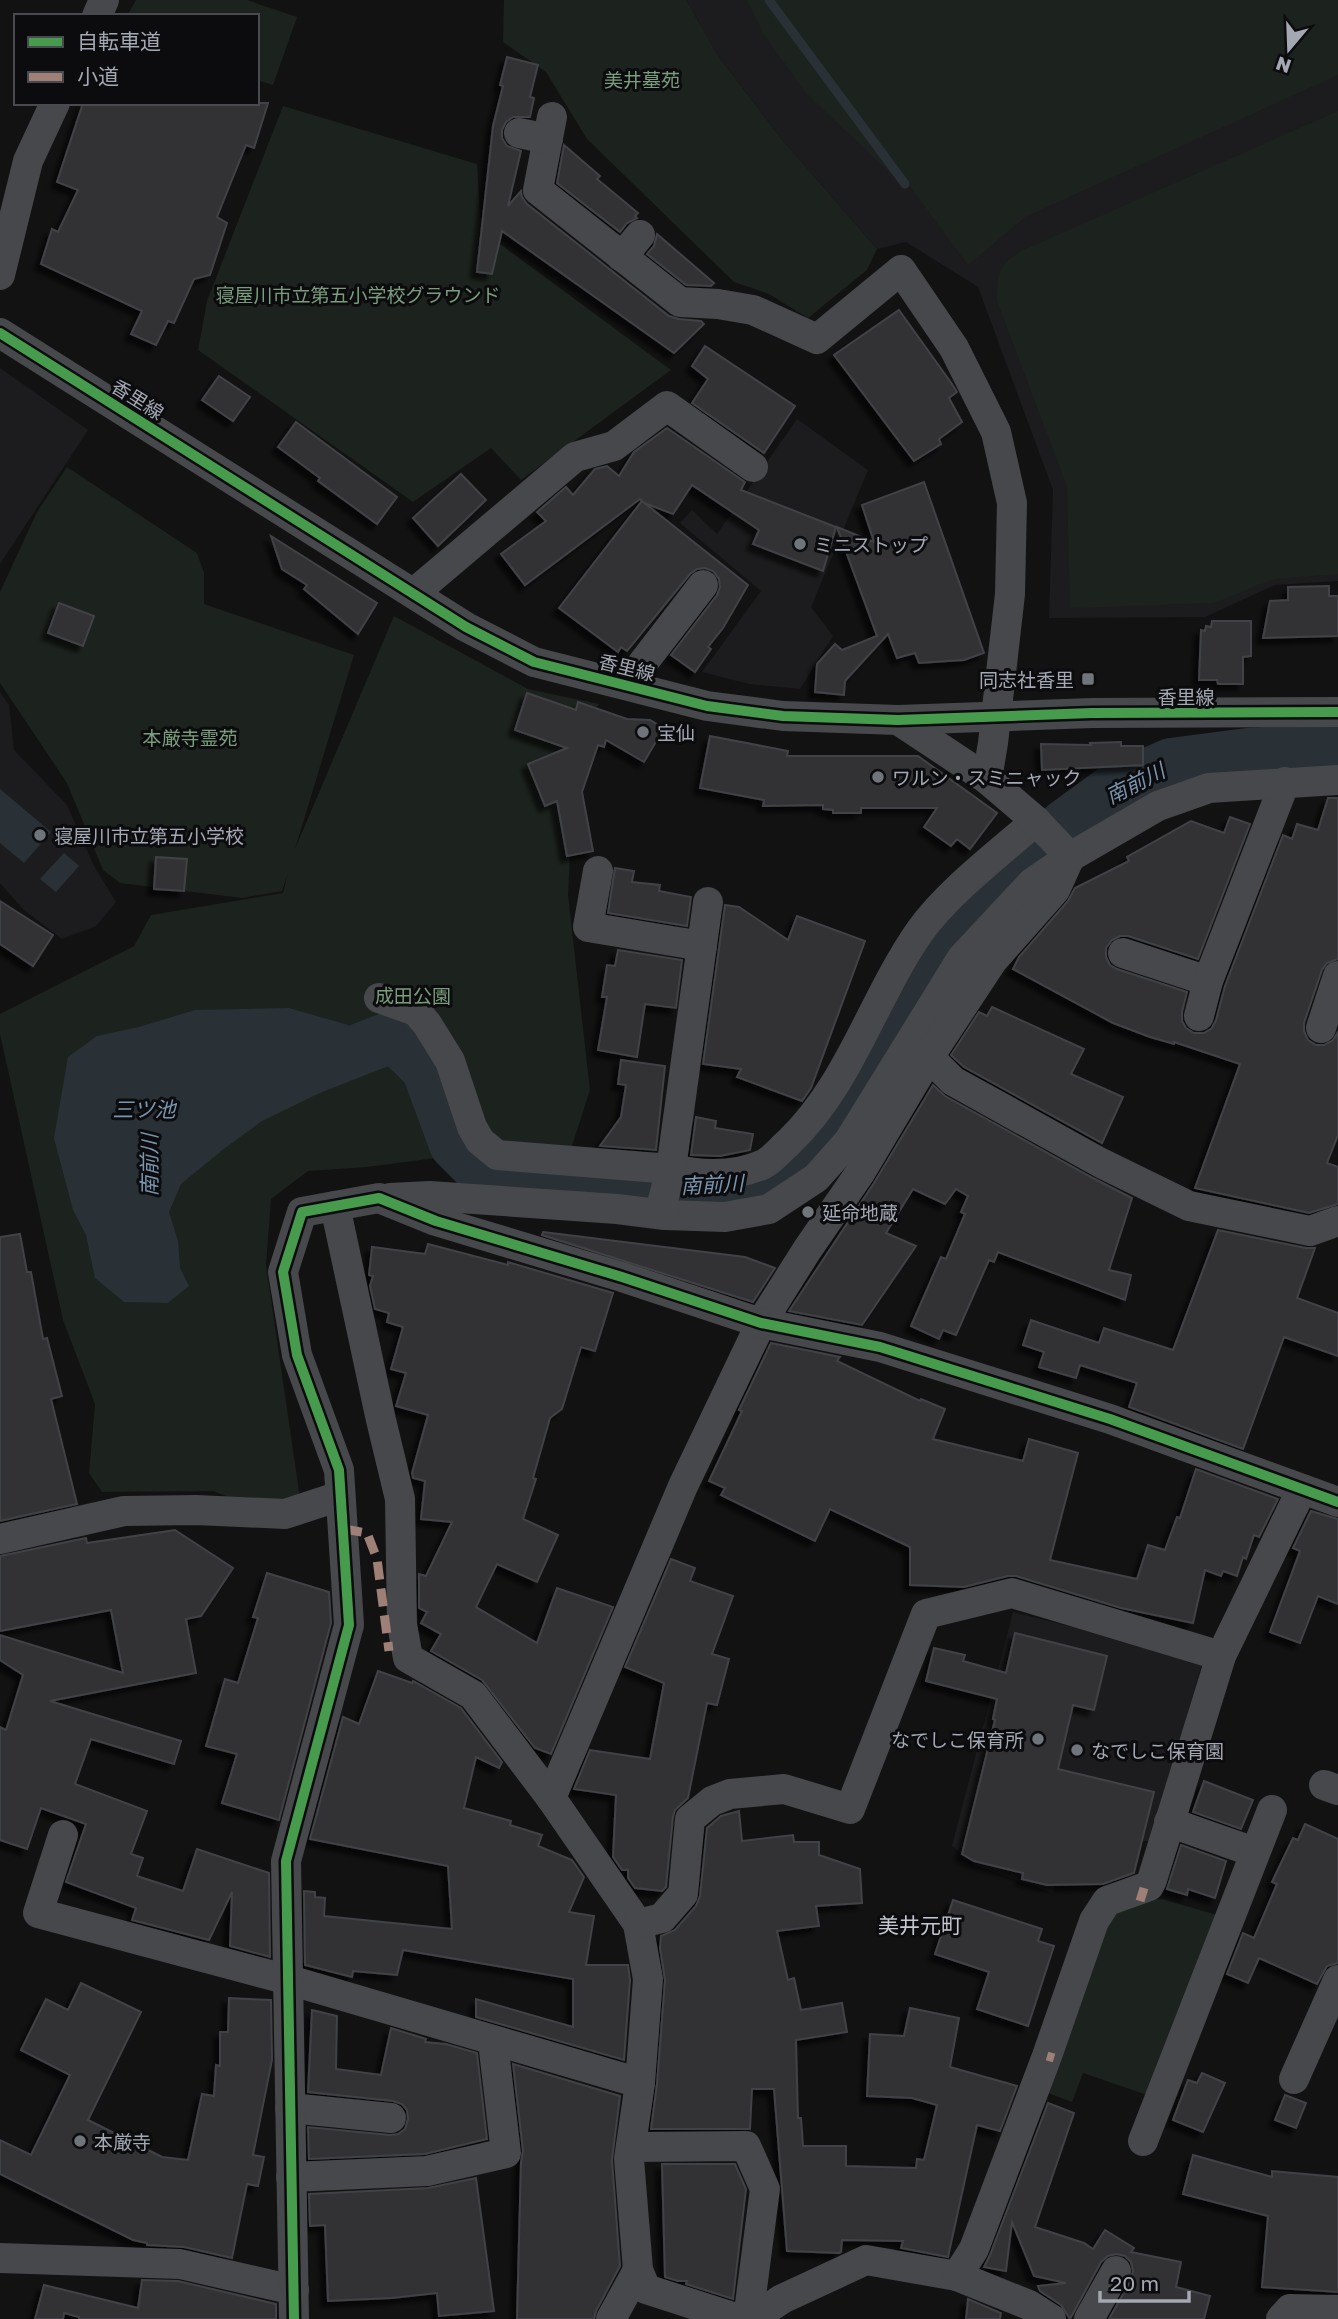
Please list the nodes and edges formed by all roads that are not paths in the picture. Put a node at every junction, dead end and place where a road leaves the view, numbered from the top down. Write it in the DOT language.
graph roads {
  1 [pos="54,105"];
  2 [pos="519,133"];
  3 [pos="0,275"];
  4 [pos="0,332"];
  5 [pos="753,467"];
  6 [pos="703,584"];
  7 [pos="414,593"];
  8 [pos="626,685"];
  9 [pos="1338,712"];
  10 [pos="995,717"];
  11 [pos="898,720"];
  12 [pos="987,779"];
  13 [pos="1338,780"];
  14 [pos="1284,782"];
  15 [pos="1036,821"];
  16 [pos="1070,857"];
  17 [pos="598,871"];
  18 [pos="708,902"];
  19 [pos="702,946"];
  20 [pos="1124,953"];
  21 [pos="1338,976"];
  22 [pos="1208,981"];
  23 [pos="889,985"];
  24 [pos="379,998"];
  25 [pos="934,1004"];
  26 [pos="1199,1016"];
  27 [pos="1321,1028"];
  28 [pos="929,1057"];
  29 [pos="667,1190"];
  30 [pos="379,1198"];
  31 [pos="335,1206"];
  32 [pos="1338,1221"];
  33 [pos="761,1323"];
  34 [pos="1302,1489"];
  35 [pos="340,1496"];
  36 [pos="1338,1502"];
  37 [pos="0,1539"];
  38 [pos="1221,1656"];
  39 [pos="551,1798"];
  40 [pos="1272,1810"];
  41 [pos="1169,1822"];
  42 [pos="63,1835"];
  43 [pos="1254,1852"];
  44 [pos="638,1924"];
  45 [pos="289,1980"];
  46 [pos="1338,1980"];
  47 [pos="493,2042"];
  48 [pos="1294,2079"];
  49 [pos="640,2083"];
  50 [pos="290,2108"];
  51 [pos="391,2118"];
  52 [pos="1143,2141"];
  53 [pos="631,2147"];
  54 [pos="291,2177"];
  55 [pos="0,2258"];
  56 [pos="638,2270"];
  57 [pos="1116,2271"];
  58 [pos="957,2276"];
  59 [pos="294,2304"];
  60 [pos="1338,2310"];
  61 [pos="1036,2314"];
  62 [pos="611,2319"];
  63 [pos="739,2319"];
  64 [pos="750,2319"];
  65 [pos="1089,2319"];
  66 [pos="1281,2319"];
  1 -- 3 [label="street"];
  2 -- 10 [label="street"];
  4 -- 7 [label="street, 香里線"];
  5 -- 7 [label="street"];
  6 -- 8 [label="street"];
  7 -- 8 [label="street, 香里線"];
  8 -- 11 [label="street, 香里線"];
  9 -- 10 [label="street, 香里線"];
  10 -- 11 [label="street, 香里線"];
  10 -- 12 [label="street"];
  11 -- 12 [label="street"];
  12 -- 15 [label="street"];
  13 -- 14 [label="street"];
  14 -- 16 [label="street"];
  14 -- 22 [label="street"];
  15 -- 16 [label="street"];
  15 -- 23 [label="street"];
  16 -- 25 [label="street"];
  16 -- 28 [label="street"];
  17 -- 19 [label="street"];
  18 -- 19 [label="street"];
  19 -- 29 [label="street"];
  20 -- 22 [label="street"];
  21 -- 27 [label="street"];
  22 -- 26 [label="street"];
  23 -- 25 [label="street"];
  23 -- 29 [label="street"];
  24 -- 29 [label="street"];
  25 -- 29 [label="street"];
  28 -- 32 [label="street"];
  28 -- 33 [label="street"];
  29 -- 30 [label="street"];
  30 -- 31 [label="street"];
  30 -- 33 [label="street"];
  31 -- 35 [label="street"];
  31 -- 39 [label="street"];
  33 -- 34 [label="street"];
  33 -- 39 [label="street"];
  34 -- 36 [label="street"];
  34 -- 38 [label="street"];
  35 -- 37 [label="street"];
  35 -- 45 [label="street"];
  38 -- 41 [label="street"];
  38 -- 44 [label="street"];
  39 -- 44 [label="street"];
  40 -- 43 [label="street"];
  41 -- 43 [label="street"];
  41 -- 58 [label="street"];
  42 -- 45 [label="street"];
  43 -- 52 [label="street"];
  44 -- 49 [label="street"];
  45 -- 47 [label="street"];
  45 -- 50 [label="street"];
  46 -- 48 [label="street"];
  47 -- 49 [label="street"];
  47 -- 54 [label="street"];
  49 -- 53 [label="street"];
  50 -- 51 [label="street"];
  50 -- 54 [label="street"];
  53 -- 56 [label="street"];
  53 -- 64 [label="street"];
  54 -- 59 [label="street"];
  55 -- 59 [label="street"];
  56 -- 62 [label="street"];
  56 -- 63 [label="street"];
  57 -- 65 [label="street"];
  58 -- 61 [label="street"];
  58 -- 64 [label="street"];
  60 -- 66 [label="street"];
}
